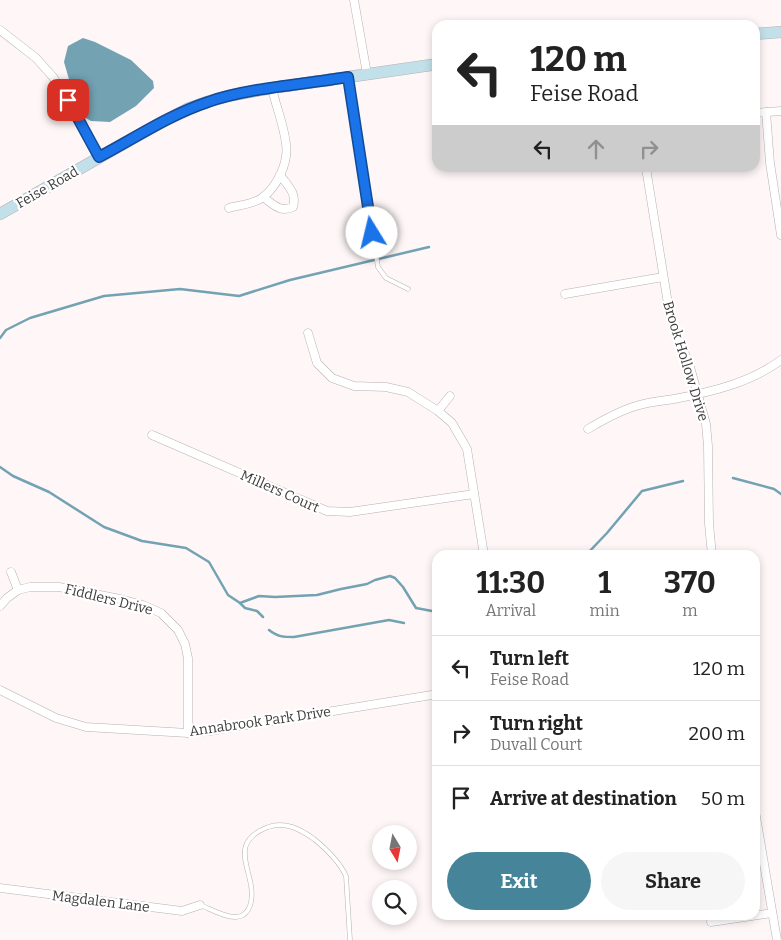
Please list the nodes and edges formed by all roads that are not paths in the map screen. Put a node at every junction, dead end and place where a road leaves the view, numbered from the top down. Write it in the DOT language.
graph roads {
  1 [pos="354,0"];
  2 [pos="0,30"];
  3 [pos="781,32"];
  4 [pos="760,34"];
  5 [pos="432,65"];
  6 [pos="367,74"];
  7 [pos="348,77"];
  8 [pos="272,88"];
  9 [pos="781,111"];
  10 [pos="766,112"];
  11 [pos="760,113"];
  12 [pos="99,157"];
  13 [pos="647,172"];
  14 [pos="280,175"];
  15 [pos="263,197"];
  16 [pos="229,208"];
  17 [pos="0,214"];
  18 [pos="781,235"];
  19 [pos="663,277"];
  20 [pos="408,289"];
  21 [pos="564,294"];
  22 [pos="308,333"];
  23 [pos="781,360"];
  24 [pos="698,394"];
  25 [pos="450,396"];
  26 [pos="438,411"];
  27 [pos="588,430"];
  28 [pos="152,434"];
  29 [pos="474,494"];
  30 [pos="483,550"];
  31 [pos="712,550"];
  32 [pos="10,572"];
  33 [pos="18,590"];
  34 [pos="0,606"];
  35 [pos="0,690"];
  36 [pos="432,695"];
  37 [pos="188,732"];
  38 [pos="760,841"];
  39 [pos="0,888"];
  40 [pos="200,905"];
  41 [pos="772,913"];
  42 [pos="760,915"];
  43 [pos="725,920"];
  44 [pos="711,922"];
  45 [pos="350,940"];
  46 [pos="777,940"];
  1 -- 6 [label="street"];
  2 -- 12 [label="street"];
  3 -- 4 [label="main road"];
  5 -- 6 [label="main road, Feise Road"];
  6 -- 7 [label="main road, Feise Road"];
  7 -- 8 [label="main road, Feise Road"];
  7 -- 20 [label="lane"];
  8 -- 12 [label="main road, Feise Road"];
  8 -- 14 [label="street"];
  9 -- 10 [label="street"];
  10 -- 11 [label="street"];
  10 -- 18 [label="street"];
  12 -- 17 [label="main road, Feise Road"];
  13 -- 19 [label="street, Brook Hollow Drive"];
  14 -- 15 [label="street"];
  14 -- 15 [label="street"];
  15 -- 16 [label="street"];
  19 -- 21 [label="street"];
  19 -- 24 [label="street, Brook Hollow Drive"];
  22 -- 26 [label="street"];
  23 -- 24 [label="street"];
  24 -- 27 [label="street"];
  24 -- 31 [label="street, Brook Hollow Drive"];
  25 -- 26 [label="street"];
  26 -- 29 [label="street"];
  28 -- 29 [label="street, Millers Court"];
  29 -- 30 [label="street"];
  32 -- 33 [label="street"];
  33 -- 34 [label="street"];
  33 -- 37 [label="street, Fiddlers Drive"];
  35 -- 37 [label="street, Annabrook Park Drive"];
  36 -- 37 [label="street, Annabrook Park Drive"];
  38 -- 41 [label="street"];
  39 -- 40 [label="street, Magdalen Lane"];
  40 -- 45 [label="lane"];
  41 -- 42 [label="street"];
  41 -- 46 [label="street"];
  43 -- 44 [label="street"];
}
